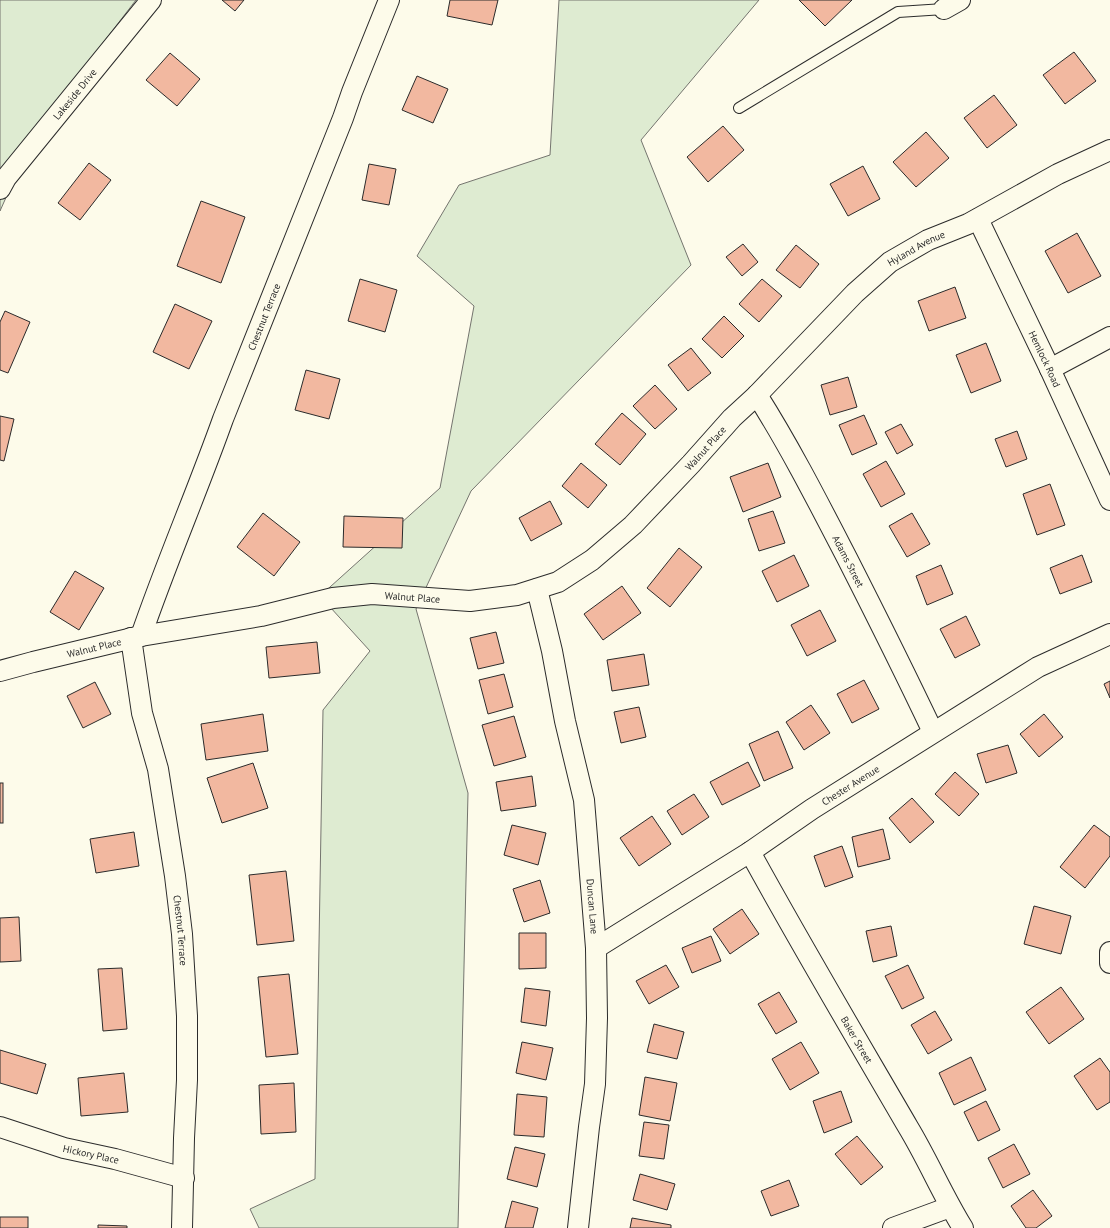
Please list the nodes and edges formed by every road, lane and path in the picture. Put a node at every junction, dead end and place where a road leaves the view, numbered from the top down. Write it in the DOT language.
graph roads {
  1 [pos="151,0"];
  2 [pos="389,0"];
  3 [pos="952,5"];
  4 [pos="738,108"];
  5 [pos="1110,150"];
  6 [pos="0,189"];
  7 [pos="978,219"];
  8 [pos="1110,337"];
  9 [pos="1050,369"];
  10 [pos="757,395"];
  11 [pos="1110,500"];
  12 [pos="537,589"];
  13 [pos="1110,634"];
  14 [pos="136,637"];
  15 [pos="0,671"];
  16 [pos="933,732"];
  17 [pos="750,852"];
  18 [pos="596,948"];
  19 [pos="1110,952"];
  20 [pos="1110,963"];
  21 [pos="0,1127"];
  22 [pos="184,1178"];
  23 [pos="950,1207"];
  24 [pos="182,1228"];
  25 [pos="578,1228"];
  26 [pos="893,1228"];
  27 [pos="963,1228"];
  1 -- 6 [label="street, Lakeside Drive"];
  2 -- 14 [label="street, Chestnut Terrace"];
  3 -- 4 [label="lane"];
  5 -- 7 [label="street, Hyland Avenue"];
  7 -- 9 [label="street, Hemlock Road"];
  7 -- 10 [label="street, Hyland Avenue"];
  8 -- 9 [label="street"];
  9 -- 11 [label="street, Hemlock Road"];
  10 -- 12 [label="street, Walnut Place"];
  10 -- 16 [label="street, Adams Street"];
  12 -- 14 [label="street, Walnut Place"];
  12 -- 18 [label="street, Duncan Lane"];
  13 -- 16 [label="street, Chester Avenue"];
  14 -- 15 [label="street, Walnut Place"];
  14 -- 22 [label="street, Chestnut Terrace"];
  16 -- 17 [label="street, Chester Avenue"];
  17 -- 18 [label="street, Chester Avenue"];
  17 -- 23 [label="street, Baker Street"];
  18 -- 25 [label="street, Duncan Lane"];
  19 -- 20 [label="street"];
  21 -- 22 [label="street, Hickory Place"];
  22 -- 24 [label="street, Chestnut Terrace"];
  23 -- 26 [label="street"];
  23 -- 27 [label="street, Baker Street"];
}
